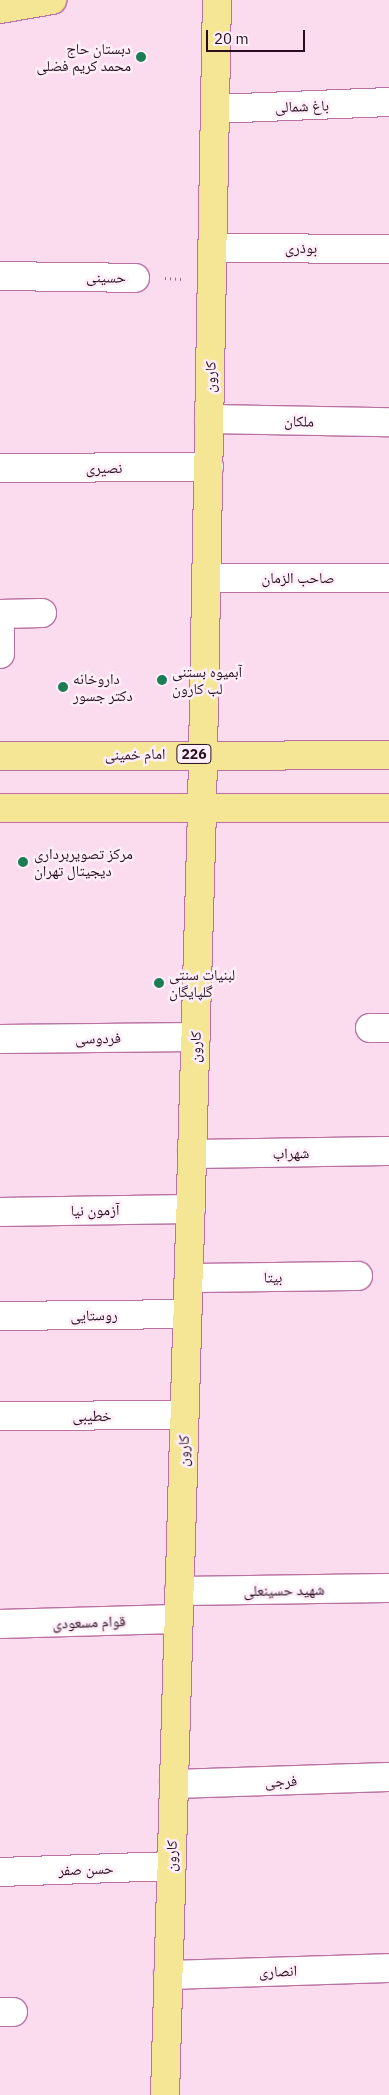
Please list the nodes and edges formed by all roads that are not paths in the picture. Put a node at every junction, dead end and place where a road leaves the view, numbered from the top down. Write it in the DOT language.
graph roads {
  1 [pos="52,0"];
  2 [pos="217,0"];
  3 [pos="0,9"];
  4 [pos="389,102"];
  5 [pos="215,110"];
  6 [pos="212,248"];
  7 [pos="389,249"];
  8 [pos="0,276"];
  9 [pos="135,278"];
  10 [pos="209,419"];
  11 [pos="389,422"];
  12 [pos="209,467"];
  13 [pos="0,468"];
  14 [pos="207,578"];
  15 [pos="389,578"];
  16 [pos="42,613"];
  17 [pos="0,614"];
  18 [pos="0,654"];
  19 [pos="203,754"];
  20 [pos="389,755"];
  21 [pos="0,756"];
  22 [pos="0,808"];
  23 [pos="202,808"];
  24 [pos="389,808"];
  25 [pos="196,1037"];
  26 [pos="0,1039"];
  27 [pos="389,1152"];
  28 [pos="192,1154"];
  29 [pos="191,1209"];
  30 [pos="0,1212"];
  31 [pos="358,1276"];
  32 [pos="189,1278"];
  33 [pos="187,1314"];
  34 [pos="0,1316"];
  35 [pos="184,1415"];
  36 [pos="0,1416"];
  37 [pos="389,1588"];
  38 [pos="179,1591"];
  39 [pos="178,1619"];
  40 [pos="0,1624"];
  41 [pos="389,1777"];
  42 [pos="174,1784"];
  43 [pos="171,1866"];
  44 [pos="0,1872"];
  45 [pos="389,1968"];
  46 [pos="168,1975"];
  47 [pos="164,2095"];
  1 -- 3 [label="main road"];
  2 -- 5 [label="main road, کارون"];
  4 -- 5 [label="street, باغ شمالی"];
  5 -- 6 [label="main road, کارون"];
  6 -- 7 [label="street, بوذری"];
  6 -- 10 [label="main road, کارون"];
  8 -- 9 [label="street, حسینی"];
  10 -- 11 [label="street, ملکان"];
  10 -- 12 [label="main road, کارون"];
  12 -- 13 [label="street, نصیری"];
  12 -- 14 [label="main road, کارون"];
  14 -- 15 [label="street, صاحب الزمان"];
  14 -- 19 [label="main road, کارون"];
  16 -- 17 [label="street"];
  17 -- 18 [label="street"];
  19 -- 20 [label="main road, امام خمینی / 226"];
  19 -- 21 [label="main road, امام خمینی / 226"];
  19 -- 23 [label="main road, کارون"];
  22 -- 23 [label="main road"];
  23 -- 24 [label="main road"];
  23 -- 25 [label="main road, کارون"];
  25 -- 26 [label="street, فردوسی"];
  25 -- 28 [label="main road, کارون"];
  27 -- 28 [label="street, شهراب"];
  28 -- 29 [label="main road, کارون"];
  29 -- 30 [label="street, آزمون نیا"];
  29 -- 32 [label="main road, کارون"];
  31 -- 32 [label="street, بیتا"];
  32 -- 33 [label="main road, کارون"];
  33 -- 34 [label="street, روستایی"];
  33 -- 35 [label="main road, کارون"];
  35 -- 36 [label="street, خطیبی"];
  35 -- 38 [label="main road, کارون"];
  37 -- 38 [label="street, شهید حسینعلی"];
  38 -- 39 [label="main road, کارون"];
  39 -- 40 [label="street, قوام مسعودی"];
  39 -- 42 [label="main road, کارون"];
  41 -- 42 [label="street, فرجی"];
  42 -- 43 [label="main road, کارون"];
  43 -- 44 [label="street, حسن صفر"];
  43 -- 46 [label="main road, کارون"];
  45 -- 46 [label="street, انصاری"];
  46 -- 47 [label="main road, کارون"];
}
